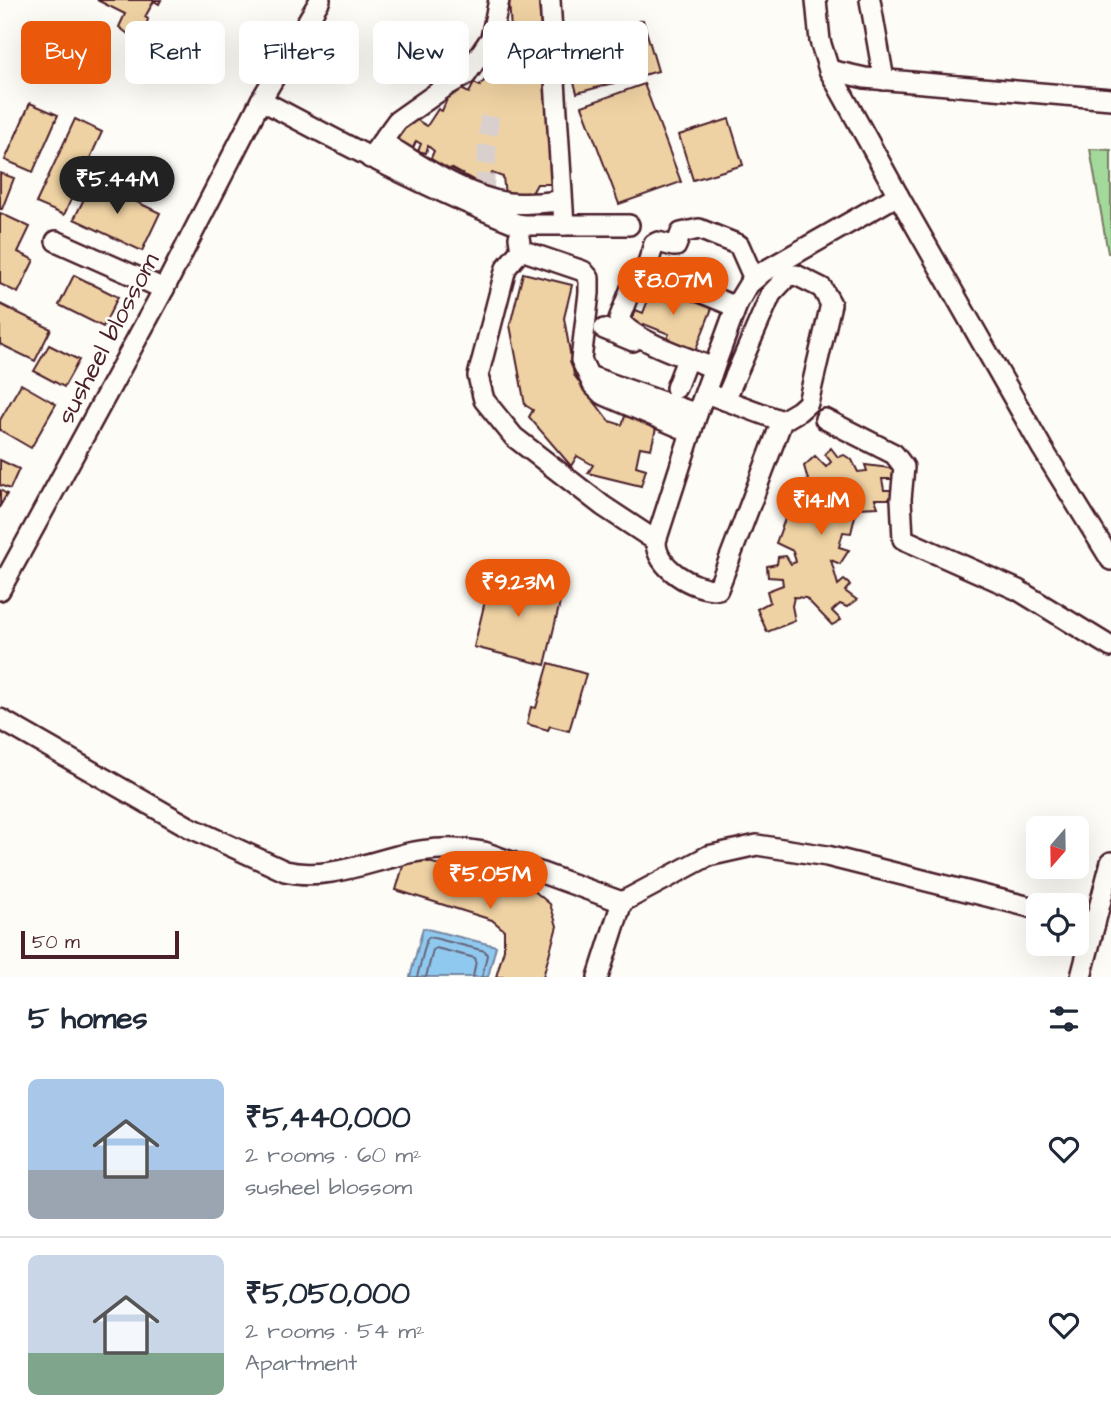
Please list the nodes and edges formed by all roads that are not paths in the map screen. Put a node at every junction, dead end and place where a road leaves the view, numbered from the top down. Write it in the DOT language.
graph roads {
  1 [pos="320,0"];
  2 [pos="499,0"];
  3 [pos="550,0"];
  4 [pos="816,0"];
  5 [pos="870,0"];
  6 [pos="829,70"];
  7 [pos="884,80"];
  8 [pos="1111,99"];
  9 [pos="261,100"];
  10 [pos="376,150"];
  11 [pos="898,194"];
  12 [pos="562,201"];
  13 [pos="517,224"];
  14 [pos="564,225"];
  15 [pos="629,225"];
  16 [pos="56,241"];
  17 [pos="521,250"];
  18 [pos="754,279"];
  19 [pos="164,289"];
  20 [pos="735,311"];
  21 [pos="604,329"];
  22 [pos="686,362"];
  23 [pos="713,371"];
  24 [pos="676,388"];
  25 [pos="705,393"];
  26 [pos="725,400"];
  27 [pos="825,419"];
  28 [pos="782,421"];
  29 [pos="694,423"];
  30 [pos="656,541"];
  31 [pos="1111,560"];
  32 [pos="0,590"];
  33 [pos="1111,647"];
  34 [pos="0,719"];
  35 [pos="1111,862"];
  36 [pos="622,902"];
  37 [pos="1026,906"];
  38 [pos="1089,922"];
  39 [pos="1096,924"];
  40 [pos="598,977"];
  41 [pos="1081,977"];
  1 -- 9 [label="street, susheel blossom"];
  2 -- 10 [label="street"];
  3 -- 12 [label="street"];
  4 -- 6 [label="street"];
  5 -- 7 [label="street"];
  6 -- 7 [label="street"];
  6 -- 11 [label="street"];
  7 -- 8 [label="street"];
  9 -- 10 [label="street"];
  9 -- 19 [label="street, susheel blossom"];
  10 -- 12 [label="street"];
  10 -- 13 [label="street"];
  11 -- 18 [label="street"];
  11 -- 31 [label="street"];
  12 -- 14 [label="street"];
  13 -- 14 [label="street"];
  13 -- 17 [label="street"];
  14 -- 15 [label="street"];
  16 -- 19 [label="street"];
  17 -- 29 [label="street"];
  17 -- 30 [label="street"];
  18 -- 20 [label="street"];
  18 -- 20 [label="street"];
  19 -- 32 [label="street, susheel blossom"];
  20 -- 23 [label="street"];
  20 -- 23 [label="street"];
  21 -- 22 [label="street"];
  22 -- 23 [label="street"];
  22 -- 24 [label="street"];
  23 -- 25 [label="street"];
  25 -- 26 [label="street"];
  25 -- 29 [label="street"];
  26 -- 28 [label="street"];
  26 -- 28 [label="street"];
  27 -- 33 [label="street"];
  28 -- 30 [label="street"];
  29 -- 30 [label="street"];
  34 -- 36 [label="street"];
  35 -- 39 [label="street"];
  36 -- 37 [label="street"];
  36 -- 40 [label="street"];
  38 -- 39 [label="street"];
  39 -- 41 [label="street"];
}
